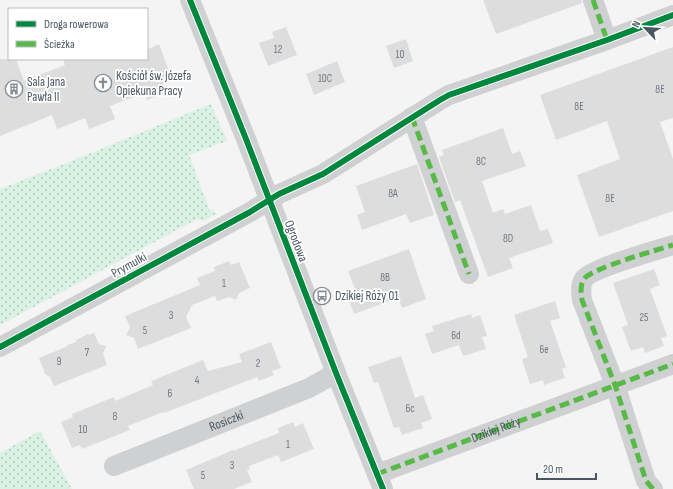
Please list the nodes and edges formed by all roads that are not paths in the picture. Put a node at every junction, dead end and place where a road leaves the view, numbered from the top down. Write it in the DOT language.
graph roads {
  1 [pos="190,0"];
  2 [pos="592,0"];
  3 [pos="673,15"];
  4 [pos="607,40"];
  5 [pos="412,117"];
  6 [pos="269,200"];
  7 [pos="673,245"];
  8 [pos="469,274"];
  9 [pos="0,347"];
  10 [pos="673,364"];
  11 [pos="336,374"];
  12 [pos="615,385"];
  13 [pos="114,466"];
  14 [pos="380,481"];
  15 [pos="653,489"];
  1 -- 6 [label="street, Ogrodowa"];
  2 -- 4 [label="street"];
  3 -- 4 [label="street, Prymulki"];
  4 -- 5 [label="street, Prymulki"];
  5 -- 6 [label="street, Prymulki"];
  5 -- 8 [label="street"];
  6 -- 9 [label="street, Prymulki"];
  6 -- 11 [label="street, Ogrodowa"];
  7 -- 12 [label="street"];
  10 -- 12 [label="street, Dzikiej Róży"];
  11 -- 13 [label="street, Rosiczki"];
  11 -- 14 [label="street, Ogrodowa"];
  12 -- 14 [label="street, Dzikiej Róży"];
  12 -- 15 [label="street"];
}
